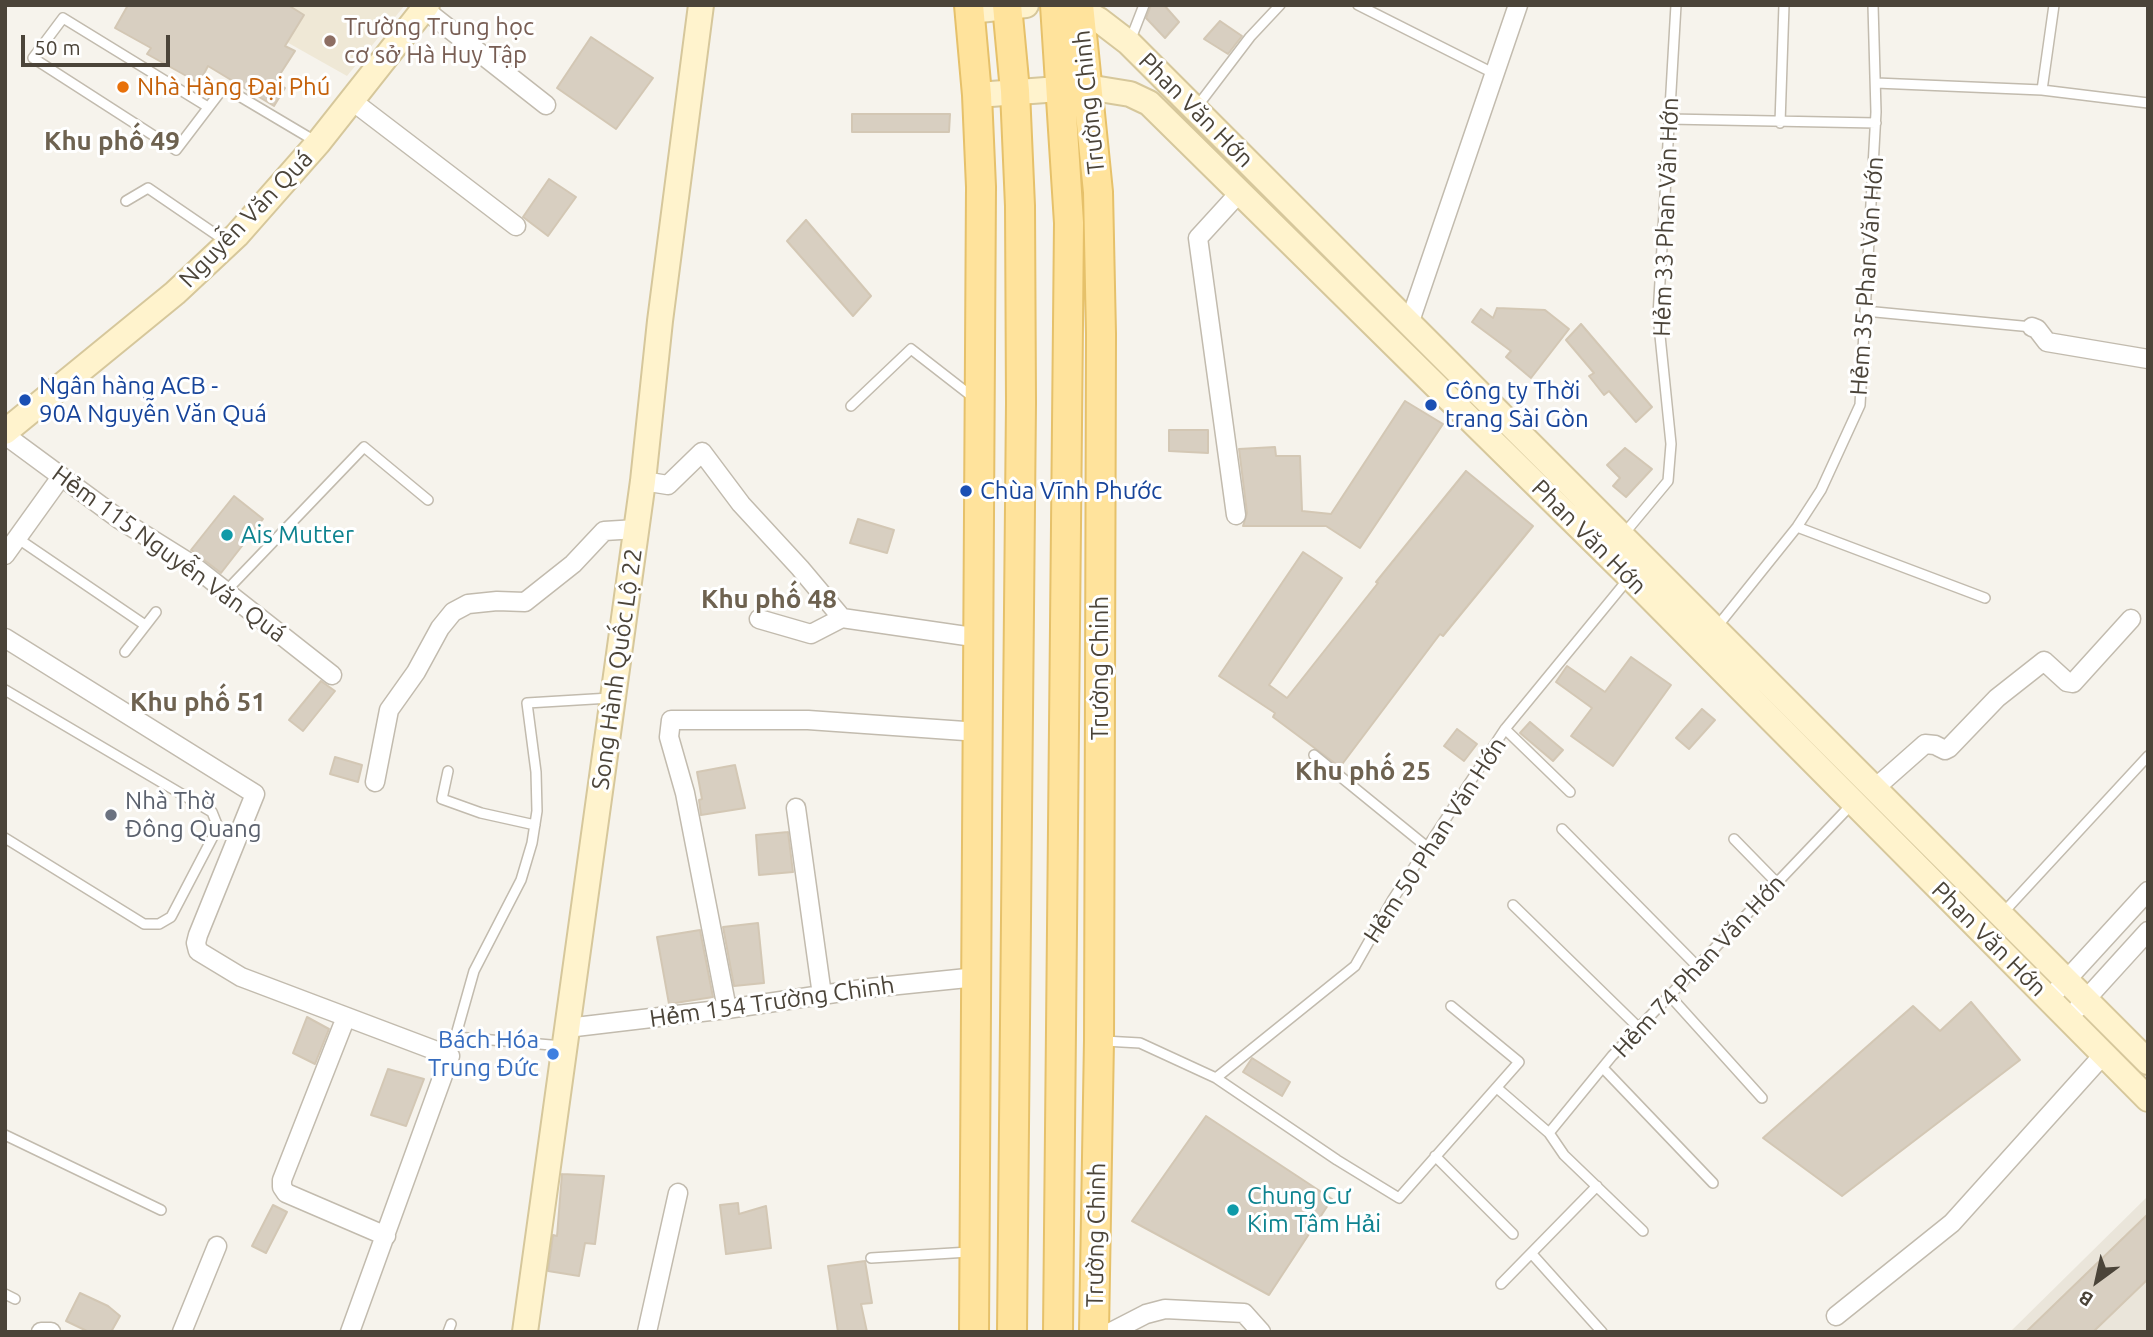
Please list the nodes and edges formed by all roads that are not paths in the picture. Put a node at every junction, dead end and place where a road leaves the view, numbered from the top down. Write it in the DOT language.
graph roads {
  1 [pos="701,5"];
  2 [pos="1144,5"];
  3 [pos="1280,5"];
  4 [pos="1358,5"];
  5 [pos="1518,5"];
  6 [pos="1676,5"];
  7 [pos="1784,5"];
  8 [pos="1873,5"];
  9 [pos="2054,5"];
  10 [pos="1014,6"];
  11 [pos="1070,6"];
  12 [pos="425,7"];
  13 [pos="970,8"];
  14 [pos="1129,43"];
  15 [pos="1494,74"];
  16 [pos="1876,83"];
  17 [pos="1074,87"];
  18 [pos="2042,90"];
  19 [pos="1015,91"];
  20 [pos="977,95"];
  21 [pos="351,100"];
  22 [pos="2148,103"];
  23 [pos="546,105"];
  24 [pos="208,107"];
  25 [pos="1195,110"];
  26 [pos="1669,119"];
  27 [pos="1780,122"];
  28 [pos="1876,122"];
  29 [pos="318,143"];
  30 [pos="1240,192"];
  31 [pos="126,201"];
  32 [pos="516,226"];
  33 [pos="228,243"];
  34 [pos="1865,311"];
  35 [pos="1409,324"];
  36 [pos="2032,327"];
  37 [pos="2148,359"];
  38 [pos="981,403"];
  39 [pos="852,406"];
  40 [pos="5,434"];
  41 [pos="1526,458"];
  42 [pos="61,477"];
  43 [pos="643,481"];
  44 [pos="428,500"];
  45 [pos="1236,515"];
  46 [pos="1797,527"];
  47 [pos="636,528"];
  48 [pos="1621,536"];
  49 [pos="17,538"];
  50 [pos="5,555"];
  51 [pos="1630,577"];
  52 [pos="226,591"];
  53 [pos="1985,598"];
  54 [pos="156,612"];
  55 [pos="842,618"];
  56 [pos="2131,618"];
  57 [pos="759,619"];
  58 [pos="145,625"];
  59 [pos="1715,630"];
  60 [pos="5,638"];
  61 [pos="980,638"];
  62 [pos="125,652"];
  63 [pos="332,675"];
  64 [pos="5,690"];
  65 [pos="613,698"];
  66 [pos="1506,729"];
  67 [pos="979,732"];
  68 [pos="1314,755"];
  69 [pos="2148,756"];
  70 [pos="448,771"];
  71 [pos="375,782"];
  72 [pos="1874,789"];
  73 [pos="1570,792"];
  74 [pos="1853,803"];
  75 [pos="796,808"];
  76 [pos="535,825"];
  77 [pos="1562,829"];
  78 [pos="5,838"];
  79 [pos="1734,839"];
  80 [pos="1427,847"];
  81 [pos="1777,883"];
  82 [pos="2148,891"];
  83 [pos="1513,905"];
  84 [pos="2000,915"];
  85 [pos="2148,931"];
  86 [pos="1698,967"];
  87 [pos="977,977"];
  88 [pos="2066,981"];
  89 [pos="822,995"];
  90 [pos="1670,996"];
  91 [pos="2049,999"];
  92 [pos="2085,1000"];
  93 [pos="1451,1006"];
  94 [pos="727,1010"];
  95 [pos="346,1017"];
  96 [pos="2068,1018"];
  97 [pos="1639,1027"];
  98 [pos="456,1037"];
  99 [pos="566,1037"];
  100 [pos="1099,1040"];
  101 [pos="2104,1054"];
  102 [pos="450,1056"];
  103 [pos="2148,1062"];
  104 [pos="1603,1068"];
  105 [pos="1216,1078"];
  106 [pos="1497,1088"];
  107 [pos="1762,1098"];
  108 [pos="2148,1099"];
  109 [pos="1549,1133"];
  110 [pos="5,1135"];
  111 [pos="1435,1156"];
  112 [pos="1713,1183"];
  113 [pos="1597,1186"];
  114 [pos="678,1193"];
  115 [pos="161,1210"];
  116 [pos="1643,1231"];
  117 [pos="1513,1234"];
  118 [pos="386,1236"];
  119 [pos="217,1246"];
  120 [pos="975,1252"];
  121 [pos="1532,1254"];
  122 [pos="871,1258"];
  123 [pos="1501,1284"];
  124 [pos="5,1294"];
  125 [pos="15,1299"];
  126 [pos="1836,1316"];
  127 [pos="41,1332"];
  128 [pos="51,1332"];
  129 [pos="183,1332"];
  130 [pos="350,1332"];
  131 [pos="525,1332"];
  132 [pos="647,1332"];
  133 [pos="974,1332"];
  134 [pos="1012,1332"];
  135 [pos="1058,1332"];
  136 [pos="1094,1332"];
  137 [pos="1111,1332"];
  138 [pos="1261,1332"];
  139 [pos="1602,1332"];
  1 -- 43 [label="main road, Song Hành Quốc Lộ 22"];
  2 -- 14 [label="lane"];
  3 -- 25 [label="lane"];
  4 -- 15 [label="lane"];
  5 -- 15 [label="street"];
  6 -- 26 [label="lane, Hẻm 33 Phan Văn Hớn"];
  7 -- 27 [label="lane"];
  8 -- 16 [label="lane, Hẻm 35 Phan Văn Hớn"];
  9 -- 18 [label="lane"];
  10 -- 13 [label="main road"];
  10 -- 19 [label="main road"];
  11 -- 14 [label="main road, Phan Văn Hớn"];
  11 -- 17 [label="main road, Trường Chinh"];
  12 -- 21 [label="main road, Nguyễn Văn Quá"];
  12 -- 23 [label="street"];
  13 -- 20 [label="main road"];
  14 -- 25 [label="main road, Phan Văn Hớn"];
  15 -- 35 [label="street"];
  16 -- 18 [label="lane"];
  16 -- 28 [label="lane, Hẻm 35 Phan Văn Hớn"];
  17 -- 19 [label="main road, Phan Văn Hớn"];
  17 -- 30 [label="main road, Phan Văn Hớn"];
  17 -- 100 [label="main road, Trường Chinh"];
  17 -- 135 [label="main road, Trường Chinh"];
  18 -- 22 [label="lane"];
  19 -- 20 [label="main road, Phan Văn Hớn"];
  19 -- 134 [label="main road"];
  20 -- 38 [label="main road"];
  21 -- 29 [label="main road, Nguyễn Văn Quá"];
  21 -- 32 [label="street"];
  24 -- 24 [label="lane"];
  24 -- 29 [label="lane"];
  25 -- 35 [label="main road, Phan Văn Hớn"];
  26 -- 27 [label="lane"];
  26 -- 48 [label="lane, Hẻm 33 Phan Văn Hớn"];
  27 -- 28 [label="lane"];
  28 -- 34 [label="lane, Hẻm 35 Phan Văn Hớn"];
  29 -- 33 [label="main road, Nguyễn Văn Quá"];
  30 -- 41 [label="main road, Phan Văn Hớn"];
  30 -- 45 [label="street"];
  31 -- 33 [label="lane"];
  33 -- 40 [label="main road, Nguyễn Văn Quá"];
  34 -- 36 [label="lane"];
  34 -- 46 [label="lane, Hẻm 35 Phan Văn Hớn"];
  35 -- 41 [label="main road, Phan Văn Hớn"];
  36 -- 37 [label="street"];
  38 -- 39 [label="lane"];
  38 -- 61 [label="main road"];
  40 -- 42 [label="street, Hẻm 115 Nguyễn Văn Quá"];
  41 -- 48 [label="main road, Phan Văn Hớn"];
  41 -- 51 [label="main road, Phan Văn Hớn"];
  42 -- 49 [label="street"];
  42 -- 52 [label="street, Hẻm 115 Nguyễn Văn Quá"];
  43 -- 47 [label="main road, Song Hành Quốc Lộ 22"];
  43 -- 55 [label="street"];
  44 -- 52 [label="lane"];
  46 -- 53 [label="lane"];
  46 -- 59 [label="lane, Hẻm 35 Phan Văn Hớn"];
  47 -- 65 [label="main road, Song Hành Quốc Lộ 22"];
  47 -- 71 [label="street"];
  48 -- 59 [label="main road, Phan Văn Hớn"];
  49 -- 50 [label="street"];
  49 -- 58 [label="lane"];
  51 -- 66 [label="lane, Hẻm 50 Phan Văn Hớn"];
  51 -- 74 [label="main road, Phan Văn Hớn"];
  52 -- 63 [label="street, Hẻm 115 Nguyễn Văn Quá"];
  54 -- 58 [label="lane"];
  55 -- 57 [label="street"];
  55 -- 61 [label="street"];
  56 -- 72 [label="street"];
  58 -- 62 [label="lane"];
  59 -- 72 [label="main road, Phan Văn Hớn"];
  60 -- 95 [label="street"];
  61 -- 67 [label="main road"];
  64 -- 78 [label="lane"];
  65 -- 76 [label="lane"];
  65 -- 99 [label="main road, Song Hành Quốc Lộ 22"];
  66 -- 73 [label="lane"];
  66 -- 80 [label="lane, Hẻm 50 Phan Văn Hớn"];
  67 -- 87 [label="main road"];
  67 -- 94 [label="street"];
  68 -- 80 [label="lane"];
  69 -- 84 [label="lane"];
  70 -- 76 [label="lane"];
  72 -- 84 [label="main road, Phan Văn Hớn"];
  74 -- 81 [label="lane, Hẻm 74 Phan Văn Hớn"];
  74 -- 91 [label="main road, Phan Văn Hớn"];
  75 -- 89 [label="street"];
  76 -- 98 [label="lane"];
  77 -- 86 [label="lane"];
  79 -- 81 [label="lane"];
  80 -- 105 [label="lane, Hẻm 50 Phan Văn Hớn"];
  81 -- 86 [label="lane, Hẻm 74 Phan Văn Hớn"];
  82 -- 88 [label="street"];
  83 -- 97 [label="lane"];
  84 -- 88 [label="main road, Phan Văn Hớn"];
  85 -- 92 [label="street"];
  86 -- 90 [label="lane, Hẻm 74 Phan Văn Hớn"];
  87 -- 89 [label="street, Hẻm 154 Trường Chinh"];
  87 -- 120 [label="main road"];
  88 -- 91 [label="street"];
  88 -- 92 [label="main road, Phan Văn Hớn"];
  89 -- 94 [label="street, Hẻm 154 Trường Chinh"];
  90 -- 97 [label="lane, Hẻm 74 Phan Văn Hớn"];
  90 -- 107 [label="lane"];
  91 -- 96 [label="main road, Phan Văn Hớn"];
  92 -- 96 [label="street"];
  92 -- 103 [label="main road, Phan Văn Hớn"];
  93 -- 106 [label="lane"];
  94 -- 99 [label="street, Hẻm 154 Trường Chinh"];
  95 -- 102 [label="street"];
  95 -- 118 [label="street"];
  96 -- 101 [label="main road, Phan Văn Hớn"];
  97 -- 104 [label="lane, Hẻm 74 Phan Văn Hớn"];
  98 -- 99 [label="lane"];
  98 -- 102 [label="lane"];
  99 -- 131 [label="main road, Song Hành Quốc Lộ 22"];
  100 -- 105 [label="lane"];
  100 -- 136 [label="main road, Trường Chinh"];
  101 -- 108 [label="main road, Phan Văn Hớn"];
  101 -- 126 [label="street"];
  102 -- 118 [label="street"];
  104 -- 109 [label="lane, Hẻm 74 Phan Văn Hớn"];
  104 -- 112 [label="lane"];
  105 -- 111 [label="lane"];
  106 -- 109 [label="lane"];
  106 -- 111 [label="lane"];
  109 -- 113 [label="lane"];
  110 -- 115 [label="lane"];
  111 -- 117 [label="lane"];
  113 -- 116 [label="lane"];
  113 -- 121 [label="lane"];
  114 -- 132 [label="street"];
  118 -- 130 [label="street"];
  119 -- 129 [label="street"];
  120 -- 122 [label="lane"];
  120 -- 133 [label="main road"];
  121 -- 123 [label="lane"];
  121 -- 139 [label="lane"];
  124 -- 125 [label="lane"];
  127 -- 128 [label="street"];
  137 -- 138 [label="street"];
}
